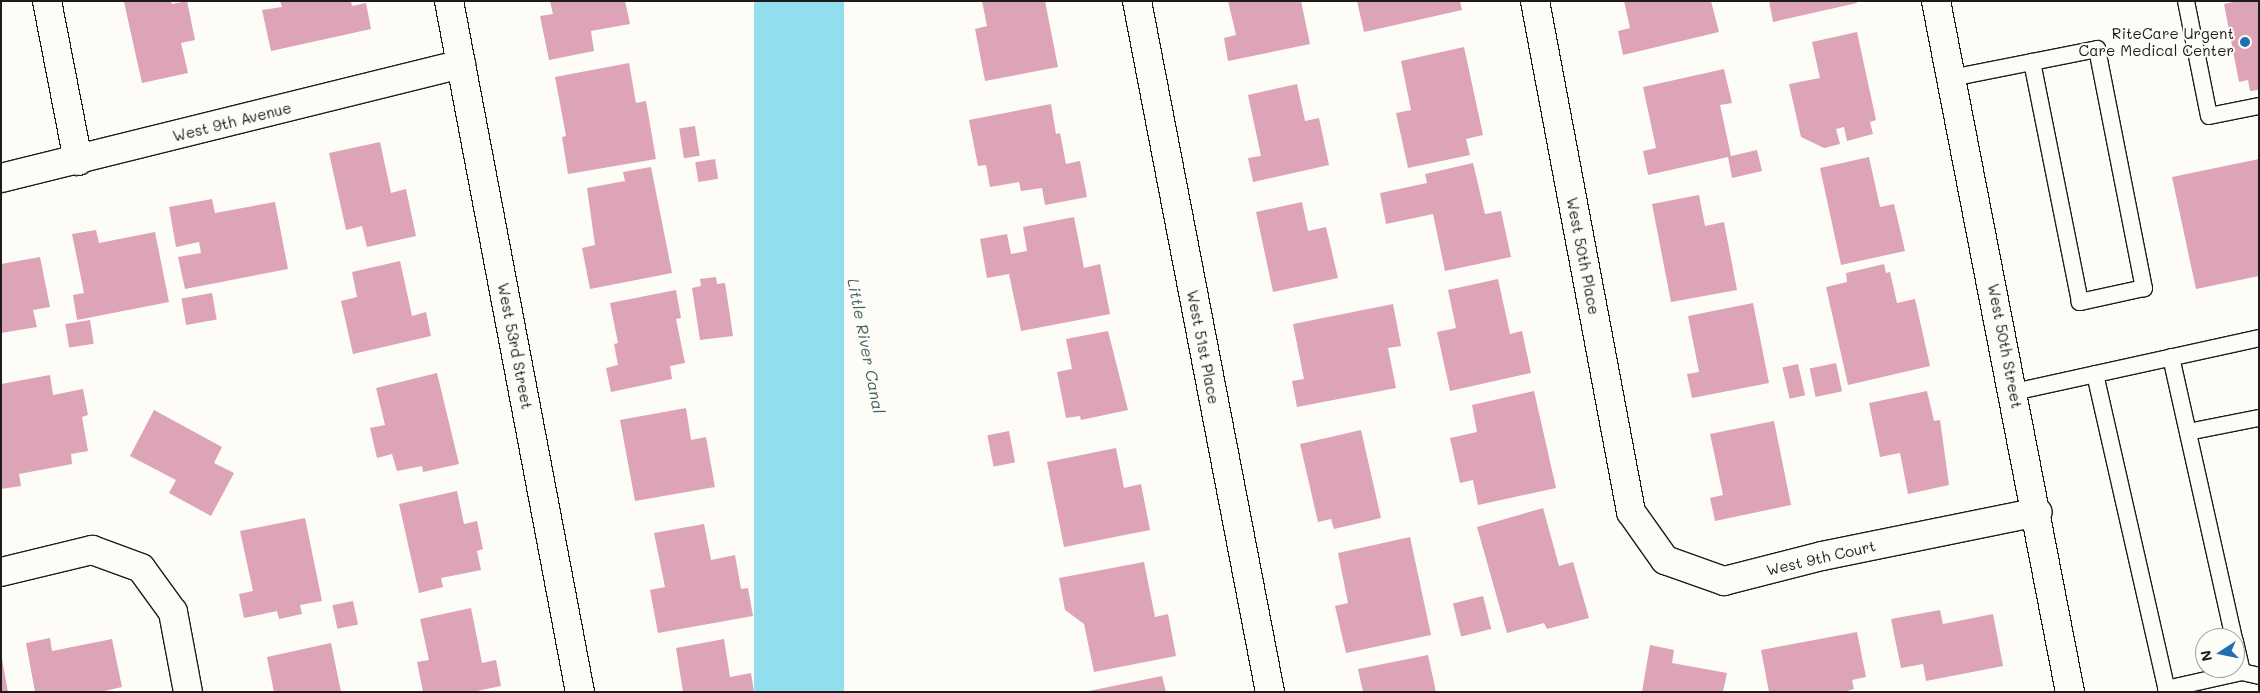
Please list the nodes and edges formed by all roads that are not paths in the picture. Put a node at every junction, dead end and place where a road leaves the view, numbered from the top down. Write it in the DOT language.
graph roads {
  1 [pos="47,1"];
  2 [pos="450,1"];
  3 [pos="1137,1"];
  4 [pos="1534,1"];
  5 [pos="1936,1"];
  6 [pos="2186,1"];
  7 [pos="2032,62"];
  8 [pos="461,64"];
  9 [pos="1951,78"];
  10 [pos="2259,106"];
  11 [pos="78,161"];
  12 [pos="1,178"];
  13 [pos="2259,338"];
  14 [pos="2171,357"];
  15 [pos="2095,374"];
  16 [pos="2014,392"];
  17 [pos="2259,418"];
  18 [pos="2188,432"];
  19 [pos="1631,512"];
  20 [pos="2038,512"];
  21 [pos="1,572"];
  22 [pos="2232,628"];
  23 [pos="2245,673"];
  24 [pos="2259,676"];
  25 [pos="2217,678"];
  26 [pos="2167,690"];
  27 [pos="188,692"];
  28 [pos="580,692"];
  29 [pos="1270,692"];
  30 [pos="2070,692"];
  1 -- 11 [label="street"];
  2 -- 8 [label="street, West 53rd Street"];
  3 -- 29 [label="street, West 51st Place"];
  4 -- 19 [label="street, West 50th Place"];
  5 -- 9 [label="street, West 50th Street"];
  6 -- 10 [label="lane"];
  7 -- 7 [label="lane"];
  7 -- 9 [label="lane"];
  8 -- 11 [label="street, West 9th Avenue"];
  8 -- 28 [label="street, West 53rd Street"];
  9 -- 16 [label="street, West 50th Street"];
  11 -- 12 [label="street, West 9th Avenue"];
  13 -- 14 [label="lane"];
  14 -- 15 [label="lane"];
  14 -- 18 [label="lane"];
  15 -- 16 [label="lane"];
  15 -- 26 [label="lane"];
  16 -- 20 [label="street, West 50th Street"];
  17 -- 18 [label="lane"];
  18 -- 22 [label="lane"];
  19 -- 20 [label="street, West 9th Court"];
  20 -- 30 [label="street, West 50th Street"];
  21 -- 27 [label="street"];
  23 -- 24 [label="lane"];
  25 -- 26 [label="lane"];
}
